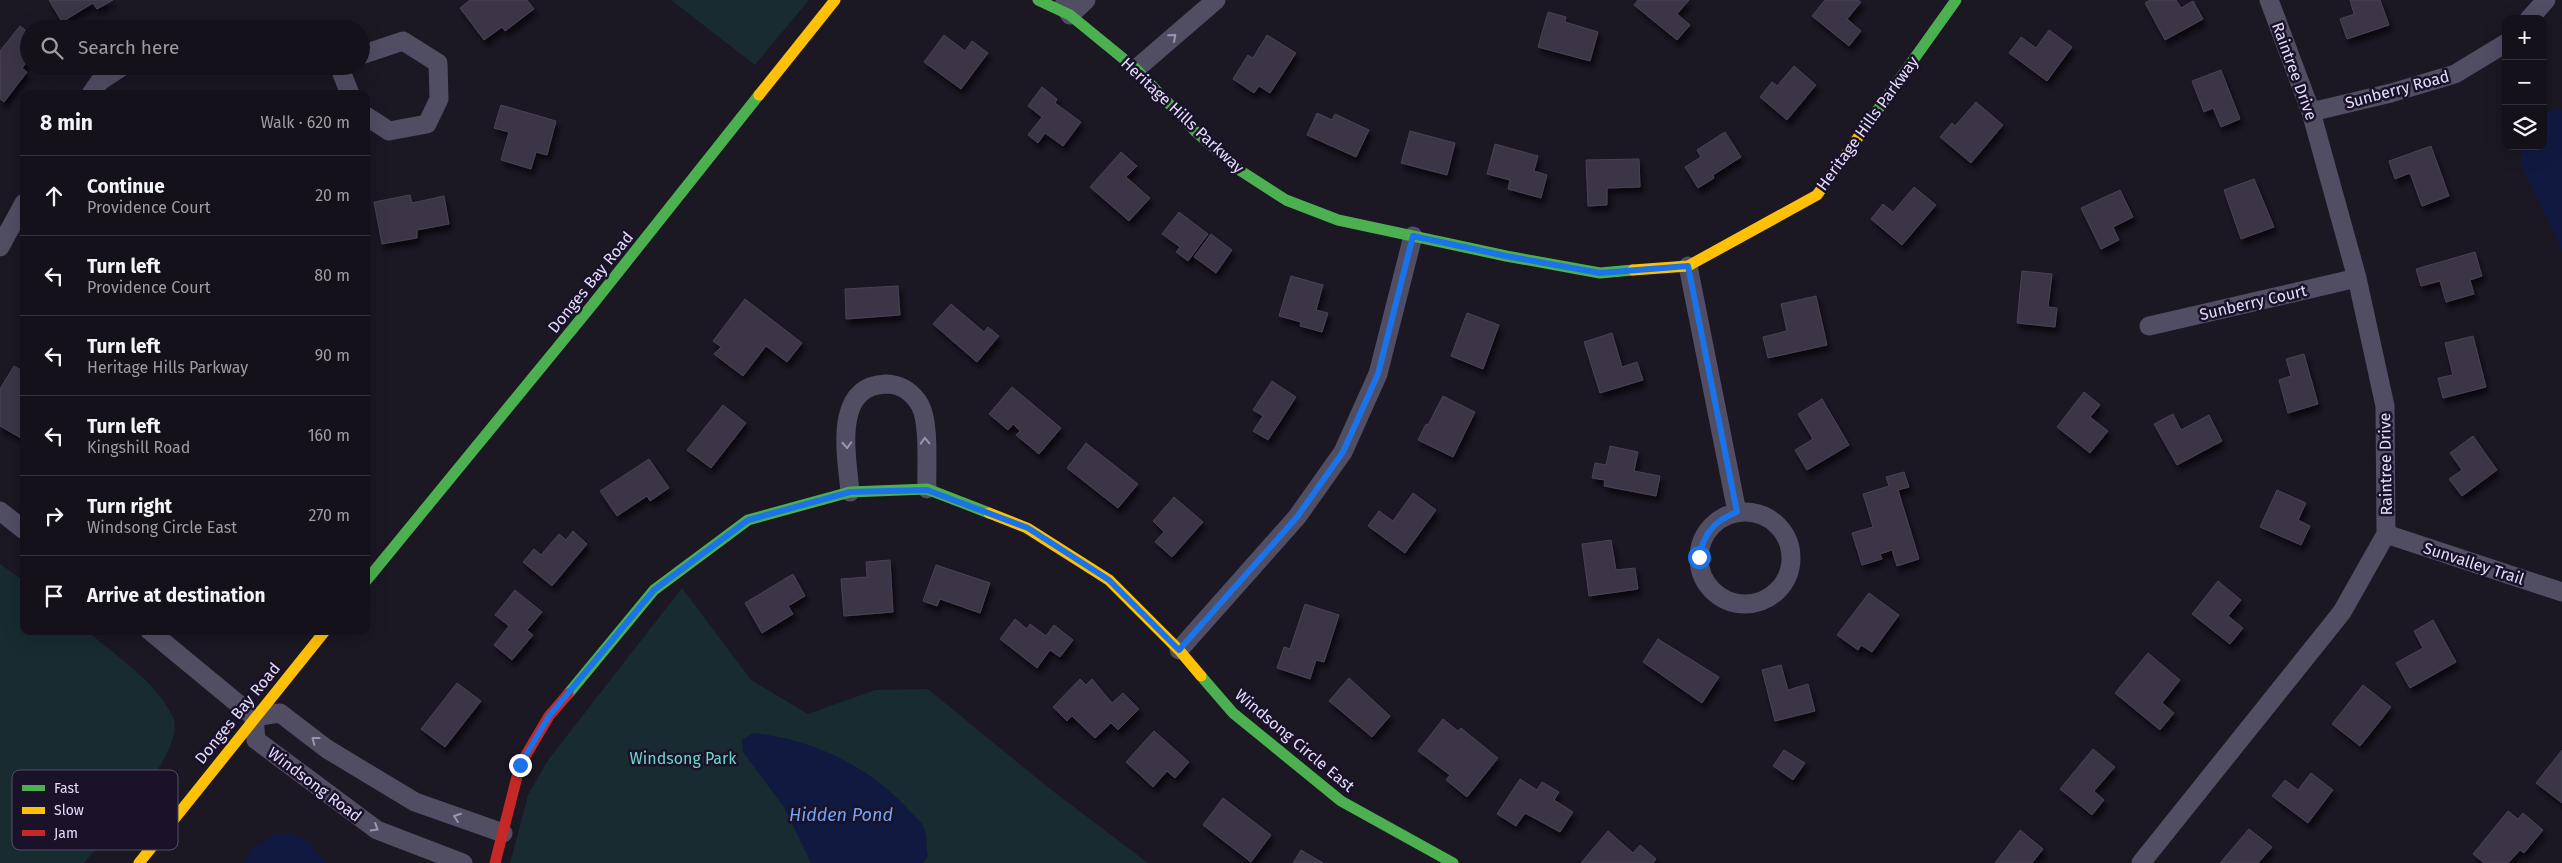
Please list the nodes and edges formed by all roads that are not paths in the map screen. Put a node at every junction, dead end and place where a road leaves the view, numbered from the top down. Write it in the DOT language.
graph roads {
  1 [pos="835,0"];
  2 [pos="1038,0"];
  3 [pos="1086,0"];
  4 [pos="1216,0"];
  5 [pos="1956,0"];
  6 [pos="2269,0"];
  7 [pos="2546,0"];
  8 [pos="1065,7"];
  9 [pos="2533,15"];
  10 [pos="2502,45"];
  11 [pos="370,52"];
  12 [pos="1136,69"];
  13 [pos="109,75"];
  14 [pos="343,75"];
  15 [pos="94,90"];
  16 [pos="348,90"];
  17 [pos="2312,112"];
  18 [pos="370,119"];
  19 [pos="20,210"];
  20 [pos="1413,236"];
  21 [pos="0,247"];
  22 [pos="1688,266"];
  23 [pos="2357,278"];
  24 [pos="2149,326"];
  25 [pos="927,490"];
  26 [pos="850,492"];
  27 [pos="0,511"];
  28 [pos="1737,512"];
  29 [pos="20,527"];
  30 [pos="2386,534"];
  31 [pos="370,575"];
  32 [pos="2562,592"];
  33 [pos="155,635"];
  34 [pos="321,635"];
  35 [pos="1179,650"];
  36 [pos="254,717"];
  37 [pos="178,813"];
  38 [pos="503,833"];
  39 [pos="148,850"];
  40 [pos="138,863"];
  41 [pos="463,863"];
  42 [pos="494,863"];
  43 [pos="1453,863"];
  44 [pos="2141,863"];
  1 -- 31 [label="street, Donges Bay Road"];
  2 -- 8 [label="street, Heritage Hills Parkway"];
  3 -- 8 [label="street"];
  12 -- 4 [label="street, one-way"];
  5 -- 22 [label="street, Heritage Hills Parkway"];
  6 -- 17 [label="street, Raintree Drive"];
  7 -- 9 [label="street"];
  8 -- 12 [label="street, Heritage Hills Parkway"];
  10 -- 17 [label="street, Sunberry Road"];
  11 -- 18 [label="street"];
  12 -- 20 [label="street, Heritage Hills Parkway"];
  13 -- 15 [label="street"];
  14 -- 16 [label="street"];
  17 -- 23 [label="street, Raintree Drive"];
  19 -- 21 [label="street"];
  20 -- 22 [label="street, Heritage Hills Parkway"];
  20 -- 35 [label="street"];
  22 -- 28 [label="street"];
  23 -- 24 [label="street, Sunberry Court"];
  23 -- 30 [label="street, Raintree Drive"];
  25 -- 26 [label="street, Windsong Circle East"];
  25 -- 26 [label="street, one-way"];
  25 -- 35 [label="street, Windsong Circle East"];
  26 -- 38 [label="street, Windsong Circle East"];
  27 -- 29 [label="street"];
  28 -- 28 [label="street"];
  30 -- 32 [label="street, Sunvalley Trail"];
  30 -- 44 [label="street, Raintree Drive"];
  33 -- 36 [label="street"];
  34 -- 36 [label="street, Donges Bay Road"];
  35 -- 43 [label="street, Windsong Circle East"];
  36 -- 37 [label="street, Donges Bay Road"];
  38 -- 36 [label="street, one-way"];
  36 -- 41 [label="street, Windsong Road, one-way"];
  38 -- 42 [label="street, Windsong Circle East"];
  39 -- 40 [label="street, Donges Bay Road"];
}
